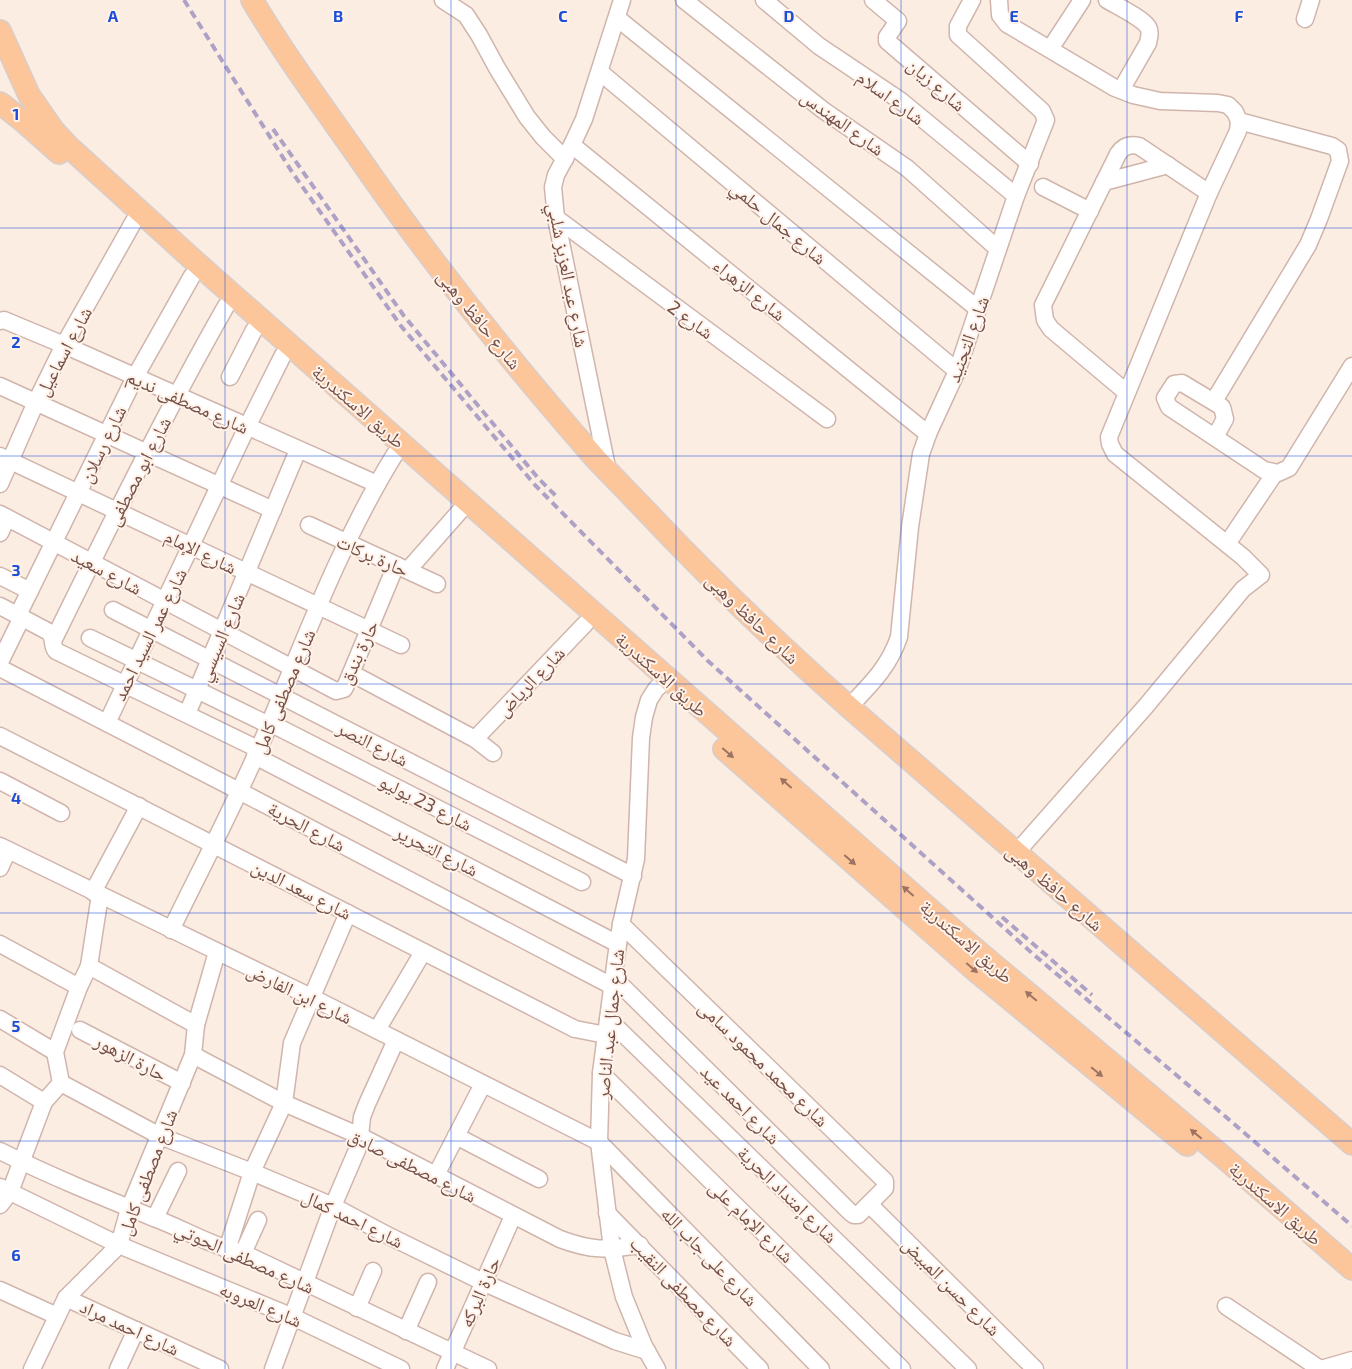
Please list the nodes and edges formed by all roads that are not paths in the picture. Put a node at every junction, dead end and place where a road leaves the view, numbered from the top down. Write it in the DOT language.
graph roads {
  1 [pos="252,0"];
  2 [pos="443,0"];
  3 [pos="622,0"];
  4 [pos="684,0"];
  5 [pos="764,0"];
  6 [pos="873,0"];
  7 [pos="999,0"];
  8 [pos="1082,0"];
  9 [pos="1107,0"];
  10 [pos="1311,0"];
  11 [pos="971,1"];
  12 [pos="617,18"];
  13 [pos="1305,19"];
  14 [pos="2,43"];
  15 [pos="1050,49"];
  16 [pos="600,72"];
  17 [pos="1121,90"];
  18 [pos="0,103"];
  19 [pos="1239,121"];
  20 [pos="569,152"];
  21 [pos="1030,164"];
  22 [pos="1168,165"];
  23 [pos="1104,182"];
  24 [pos="1042,187"];
  25 [pos="1209,193"];
  26 [pos="1016,196"];
  27 [pos="1090,211"];
  28 [pos="556,218"];
  29 [pos="134,221"];
  30 [pos="998,249"];
  31 [pos="192,276"];
  32 [pos="226,306"];
  33 [pos="978,309"];
  34 [pos="0,321"];
  35 [pos="254,330"];
  36 [pos="64,345"];
  37 [pos="283,355"];
  38 [pos="1352,366"];
  39 [pos="957,371"];
  40 [pos="135,377"];
  41 [pos="230,377"];
  42 [pos="0,386"];
  43 [pos="1126,392"];
  44 [pos="177,396"];
  45 [pos="1214,401"];
  46 [pos="36,402"];
  47 [pos="827,419"];
  48 [pos="247,427"];
  49 [pos="107,434"];
  50 [pos="928,434"];
  51 [pos="1215,438"];
  52 [pos="298,450"];
  53 [pos="147,453"];
  54 [pos="395,454"];
  55 [pos="5,459"];
  56 [pos="608,472"];
  57 [pos="1275,473"];
  58 [pos="0,484"];
  59 [pos="377,484"];
  60 [pos="220,486"];
  61 [pos="79,492"];
  62 [pos="117,510"];
  63 [pos="273,510"];
  64 [pos="460,511"];
  65 [pos="2,522"];
  66 [pos="309,525"];
  67 [pos="54,543"];
  68 [pos="347,543"];
  69 [pos="1227,544"];
  70 [pos="191,546"];
  71 [pos="91,563"];
  72 [pos="402,568"];
  73 [pos="247,573"];
  74 [pos="0,576"];
  75 [pos="437,584"];
  76 [pos="30,591"];
  77 [pos="165,602"];
  78 [pos="0,606"];
  79 [pos="319,607"];
  80 [pos="113,610"];
  81 [pos="20,616"];
  82 [pos="585,624"];
  83 [pos="152,630"];
  84 [pos="369,630"];
  85 [pos="222,632"];
  86 [pos="90,638"];
  87 [pos="54,639"];
  88 [pos="402,645"];
  89 [pos="210,659"];
  90 [pos="137,660"];
  91 [pos="0,662"];
  92 [pos="0,668"];
  93 [pos="294,669"];
  94 [pos="351,673"];
  95 [pos="125,684"];
  96 [pos="662,684"];
  97 [pos="198,690"];
  98 [pos="282,696"];
  99 [pos="849,707"];
  100 [pos="187,714"];
  101 [pos="107,723"];
  102 [pos="270,724"];
  103 [pos="0,736"];
  104 [pos="475,739"];
  105 [pos="257,752"];
  106 [pos="494,753"];
  107 [pos="0,781"];
  108 [pos="239,790"];
  109 [pos="139,806"];
  110 [pos="61,813"];
  111 [pos="213,844"];
  112 [pos="4,848"];
  113 [pos="1016,853"];
  114 [pos="0,868"];
  115 [pos="633,876"];
  116 [pos="582,882"];
  117 [pos="97,894"];
  118 [pos="348,913"];
  119 [pos="621,924"];
  120 [pos="171,930"];
  121 [pos="0,944"];
  122 [pos="618,944"];
  123 [pos="217,952"];
  124 [pos="423,952"];
  125 [pos="89,966"];
  126 [pos="613,982"];
  127 [pos="79,987"];
  128 [pos="311,997"];
  129 [pos="0,1020"];
  130 [pos="196,1025"];
  131 [pos="607,1027"];
  132 [pos="80,1030"];
  133 [pos="377,1030"];
  134 [pos="1070,1039"];
  135 [pos="396,1040"];
  136 [pos="56,1052"];
  137 [pos="193,1055"];
  138 [pos="601,1073"];
  139 [pos="0,1076"];
  140 [pos="61,1083"];
  141 [pos="182,1083"];
  142 [pos="483,1084"];
  143 [pos="44,1102"];
  144 [pos="284,1103"];
  145 [pos="160,1136"];
  146 [pos="360,1136"];
  147 [pos="456,1136"];
  148 [pos="599,1142"];
  149 [pos="1352,1144"];
  150 [pos="0,1150"];
  151 [pos="21,1161"];
  152 [pos="178,1171"];
  153 [pos="252,1172"];
  154 [pos="436,1175"];
  155 [pos="539,1179"];
  156 [pos="3,1194"];
  157 [pos="869,1204"];
  158 [pos="333,1206"];
  159 [pos="129,1209"];
  160 [pos="607,1213"];
  161 [pos="513,1216"];
  162 [pos="155,1218"];
  163 [pos="258,1220"];
  164 [pos="118,1245"];
  165 [pos="640,1245"];
  166 [pos="612,1249"];
  167 [pos="235,1252"];
  168 [pos="1352,1269"];
  169 [pos="374,1271"];
  170 [pos="428,1282"];
  171 [pos="484,1282"];
  172 [pos="305,1283"];
  173 [pos="1352,1286"];
  174 [pos="0,1290"];
  175 [pos="66,1298"];
  176 [pos="1226,1306"];
  177 [pos="357,1308"];
  178 [pos="57,1316"];
  179 [pos="293,1316"];
  180 [pos="136,1330"];
  181 [pos="406,1331"];
  182 [pos="647,1351"];
  183 [pos="452,1352"];
  184 [pos="1352,1360"];
  185 [pos="210,1367"];
  186 [pos="32,1369"];
  187 [pos="118,1369"];
  188 [pos="273,1369"];
  189 [pos="401,1369"];
  190 [pos="445,1369"];
  191 [pos="488,1369"];
  192 [pos="657,1369"];
  193 [pos="760,1369"];
  194 [pos="821,1369"];
  195 [pos="902,1369"];
  196 [pos="968,1369"];
  197 [pos="1034,1369"];
  198 [pos="1320,1369"];
  1 -- 56 [label="main road, شارع حافظ وهبى"];
  2 -- 20 [label="street, شارع الزهراء"];
  3 -- 12 [label="street, شارع عبد العزيز شلبي"];
  4 -- 30 [label="street, شارع المهندس"];
  5 -- 26 [label="street, شارع اسلام"];
  6 -- 21 [label="street, شارع زيان"];
  7 -- 15 [label="street"];
  8 -- 15 [label="street"];
  9 -- 17 [label="street"];
  10 -- 13 [label="street"];
  11 -- 21 [label="street, شارع التجنيد"];
  12 -- 16 [label="street, شارع عبد العزيز شلبي"];
  12 -- 33 [label="street"];
  14 -- 96 [label="main road, طريق الاسكندرية"];
  15 -- 17 [label="street"];
  16 -- 20 [label="street, شارع عبد العزيز شلبي"];
  16 -- 39 [label="street, شارع جمال حلمي"];
  17 -- 19 [label="street"];
  18 -- 29 [label="main road, طريق الاسكندرية"];
  19 -- 25 [label="street"];
  19 -- 45 [label="street"];
  20 -- 28 [label="street, شارع عبد العزيز شلبي"];
  20 -- 50 [label="street, شارع الزهراء"];
  21 -- 26 [label="street, شارع التجنيد"];
  22 -- 23 [label="street"];
  22 -- 23 [label="street"];
  22 -- 25 [label="street"];
  23 -- 27 [label="street"];
  24 -- 27 [label="street"];
  25 -- 43 [label="street"];
  26 -- 30 [label="street, شارع التجنيد"];
  27 -- 43 [label="street"];
  28 -- 47 [label="street, شارع 2"];
  28 -- 56 [label="street, شارع عبد العزيز شلبي"];
  29 -- 31 [label="main road, طريق الاسكندرية"];
  29 -- 36 [label="street, شارع اسماعيل"];
  30 -- 33 [label="street, شارع التجنيد"];
  31 -- 32 [label="main road, طريق الاسكندرية"];
  31 -- 40 [label="street, شارع رسلان"];
  32 -- 35 [label="main road, طريق الاسكندرية"];
  32 -- 44 [label="street, شارع ابو مصطفى"];
  33 -- 39 [label="street, شارع التجنيد"];
  34 -- 36 [label="street, شارع مصطفى نديم"];
  35 -- 37 [label="main road, طريق الاسكندرية"];
  35 -- 41 [label="street"];
  36 -- 40 [label="street, شارع مصطفى نديم"];
  36 -- 46 [label="street, شارع اسماعيل"];
  37 -- 48 [label="street, شارع عمر السيد احمد"];
  37 -- 54 [label="main road, طريق الاسكندرية"];
  38 -- 57 [label="street"];
  39 -- 50 [label="street, شارع التجنيد"];
  40 -- 44 [label="street, شارع مصطفى نديم"];
  40 -- 49 [label="street, شارع رسلان"];
  42 -- 46 [label="street"];
  43 -- 69 [label="street"];
  44 -- 48 [label="street, شارع مصطفى نديم"];
  44 -- 53 [label="street, شارع ابو مصطفى"];
  45 -- 51 [label="street"];
  45 -- 51 [label="street"];
  46 -- 49 [label="street"];
  46 -- 55 [label="street, شارع اسماعيل"];
  48 -- 52 [label="street, شارع مصطفى نديم"];
  48 -- 60 [label="street, شارع عمر السيد احمد"];
  49 -- 53 [label="street"];
  49 -- 61 [label="street, شارع رسلان"];
  50 -- 99 [label="street, شارع التجنيد"];
  51 -- 57 [label="street"];
  52 -- 59 [label="street, شارع مصطفى نديم"];
  52 -- 63 [label="street, شارع السيسي"];
  53 -- 60 [label="street"];
  53 -- 62 [label="street, شارع ابو مصطفى"];
  54 -- 59 [label="street, شارع مصطفى كامل"];
  54 -- 64 [label="main road, طريق الاسكندرية"];
  55 -- 58 [label="street, شارع اسماعيل"];
  55 -- 61 [label="street, شارع الإمام"];
  56 -- 99 [label="main road, شارع حافظ وهبى"];
  57 -- 69 [label="street"];
  59 -- 68 [label="street, شارع مصطفى كامل"];
  60 -- 63 [label="street"];
  60 -- 70 [label="street, شارع عمر السيد احمد"];
  61 -- 62 [label="street, شارع الإمام"];
  61 -- 67 [label="street, شارع رسلان"];
  62 -- 70 [label="street, شارع الإمام"];
  62 -- 71 [label="street, شارع ابو مصطفى"];
  63 -- 73 [label="street, شارع السيسي"];
  64 -- 72 [label="street"];
  64 -- 82 [label="main road, طريق الاسكندرية"];
  65 -- 67 [label="street, شارع سعيد"];
  66 -- 68 [label="street, حارة بركات"];
  67 -- 71 [label="street, شارع سعيد"];
  67 -- 76 [label="street, شارع رسلان"];
  68 -- 72 [label="street, حارة بركات"];
  68 -- 79 [label="street, شارع مصطفى كامل"];
  69 -- 113 [label="street"];
  70 -- 73 [label="street, شارع الإمام"];
  70 -- 77 [label="street, شارع عمر السيد احمد"];
  71 -- 77 [label="street, شارع سعيد"];
  71 -- 87 [label="street, شارع ابو مصطفى"];
  72 -- 75 [label="street, حارة بركات"];
  72 -- 84 [label="street, حارة بندق"];
  73 -- 79 [label="street, شارع الإمام"];
  73 -- 85 [label="street, شارع السيسي"];
  74 -- 76 [label="street"];
  76 -- 81 [label="street, شارع رسلان"];
  77 -- 83 [label="street, شارع عمر السيد احمد"];
  77 -- 85 [label="street, شارع سعيد"];
  78 -- 81 [label="street, شارع التحرير"];
  79 -- 84 [label="street, شارع الإمام"];
  79 -- 93 [label="street, شارع مصطفى كامل"];
  80 -- 83 [label="street, شارع النصر"];
  81 -- 87 [label="street, شارع التحرير"];
  81 -- 91 [label="street, شارع رسلان"];
  82 -- 96 [label="main road, طريق الاسكندرية"];
  82 -- 104 [label="street, شارع الرياض"];
  83 -- 89 [label="street, شارع النصر"];
  83 -- 90 [label="street, شارع عمر السيد احمد"];
  84 -- 88 [label="street, شارع الإمام"];
  84 -- 94 [label="street, حارة بندق"];
  85 -- 89 [label="street, شارع السيسي"];
  85 -- 93 [label="street, شارع سعيد"];
  86 -- 90 [label="street, شارع 23 يوليو"];
  87 -- 95 [label="street, شارع التحرير"];
  89 -- 97 [label="street, شارع السيسي"];
  89 -- 98 [label="street, شارع النصر"];
  90 -- 95 [label="street, شارع عمر السيد احمد"];
  90 -- 97 [label="street, شارع 23 يوليو"];
  92 -- 101 [label="street, شارع الحرية"];
  93 -- 94 [label="street, حارة بندق"];
  93 -- 98 [label="street, شارع مصطفى كامل"];
  94 -- 104 [label="street"];
  95 -- 100 [label="street, شارع التحرير"];
  95 -- 101 [label="street, شارع عمر السيد احمد"];
  96 -- 115 [label="street, شارع جمال عبد الناصر"];
  96 -- 134 [label="main road, طريق الاسكندرية"];
  97 -- 100 [label="street, شارع السيسي"];
  97 -- 102 [label="street, شارع 23 يوليو"];
  98 -- 102 [label="street, شارع مصطفى كامل"];
  98 -- 115 [label="street, شارع النصر"];
  99 -- 113 [label="main road, شارع حافظ وهبى"];
  100 -- 105 [label="street, شارع التحرير"];
  101 -- 108 [label="street, شارع الحرية"];
  102 -- 105 [label="street, شارع مصطفى كامل"];
  102 -- 116 [label="street, شارع 23 يوليو"];
  103 -- 109 [label="street, شارع سعد الدين"];
  104 -- 106 [label="street"];
  105 -- 108 [label="street, شارع مصطفى كامل"];
  105 -- 122 [label="street, شارع التحرير"];
  107 -- 110 [label="street"];
  108 -- 111 [label="street, شارع مصطفى كامل"];
  108 -- 126 [label="street, شارع الحرية"];
  109 -- 111 [label="street, شارع سعد الدين"];
  109 -- 117 [label="street"];
  111 -- 118 [label="street, شارع سعد الدين"];
  111 -- 120 [label="street, شارع مصطفى كامل"];
  112 -- 114 [label="street"];
  112 -- 117 [label="street, شارع ابن الفارض"];
  113 -- 149 [label="main road, شارع حافظ وهبى"];
  115 -- 119 [label="street, شارع جمال عبد الناصر"];
  117 -- 120 [label="street, شارع ابن الفارض"];
  117 -- 125 [label="street"];
  118 -- 124 [label="street, شارع سعد الدين"];
  118 -- 128 [label="street"];
  119 -- 122 [label="street, شارع جمال عبد الناصر"];
  119 -- 157 [label="street, شارع محمد محمود سامى"];
  120 -- 123 [label="street, شارع ابن الفارض"];
  121 -- 127 [label="street"];
  122 -- 126 [label="street, شارع جمال عبد الناصر"];
  123 -- 128 [label="street, شارع ابن الفارض"];
  123 -- 130 [label="street, شارع مصطفى كامل"];
  124 -- 131 [label="street, شارع سعد الدين"];
  124 -- 133 [label="street"];
  125 -- 127 [label="street"];
  125 -- 130 [label="street"];
  126 -- 131 [label="street, شارع جمال عبد الناصر"];
  126 -- 157 [label="street, شارع احمد عيد"];
  127 -- 136 [label="street"];
  128 -- 133 [label="street, شارع ابن الفارض"];
  128 -- 144 [label="street"];
  129 -- 136 [label="street"];
  130 -- 137 [label="street, شارع مصطفى كامل"];
  131 -- 138 [label="street, شارع جمال عبد الناصر"];
  131 -- 196 [label="street, شارع إمتداد الحرية"];
  132 -- 141 [label="street, حارة الزهور"];
  133 -- 135 [label="street, شارع ابن الفارض"];
  168 -- 134 [label="main road, طريق الاسكندرية, one-way"];
  134 -- 173 [label="main road, طريق الاسكندرية, one-way"];
  135 -- 142 [label="street, شارع ابن الفارض"];
  135 -- 146 [label="street"];
  136 -- 140 [label="street"];
  137 -- 141 [label="street, شارع مصطفى كامل"];
  137 -- 144 [label="street, شارع مصطفى صادق"];
  138 -- 148 [label="street, شارع جمال عبد الناصر"];
  138 -- 195 [label="street, شارع الإمام على"];
  139 -- 143 [label="street"];
  140 -- 143 [label="street"];
  140 -- 145 [label="street, شارع احمد كمال"];
  141 -- 145 [label="street, شارع مصطفى كامل"];
  142 -- 147 [label="street"];
  142 -- 148 [label="street, شارع ابن الفارض"];
  143 -- 151 [label="street"];
  144 -- 146 [label="street, شارع مصطفى صادق"];
  144 -- 153 [label="street"];
  145 -- 153 [label="street, شارع احمد كمال"];
  145 -- 159 [label="street, شارع مصطفى كامل"];
  146 -- 154 [label="street, شارع مصطفى صادق"];
  146 -- 158 [label="street"];
  147 -- 154 [label="street"];
  147 -- 155 [label="street"];
  148 -- 160 [label="street, شارع جمال عبد الناصر"];
  148 -- 194 [label="street, شارع على جاب الله"];
  150 -- 151 [label="street, شارع مصطفى الحوتي"];
  151 -- 156 [label="street"];
  151 -- 159 [label="street, شارع مصطفى الحوتي"];
  152 -- 162 [label="street"];
  153 -- 158 [label="street, شارع احمد كمال"];
  153 -- 167 [label="street"];
  154 -- 161 [label="street, شارع مصطفى صادق"];
  156 -- 164 [label="street, شارع العروبه"];
  157 -- 197 [label="street, شارع حسن المبيض"];
  158 -- 171 [label="street, شارع احمد كمال"];
  158 -- 172 [label="street"];
  159 -- 162 [label="street, شارع مصطفى الحوتي"];
  159 -- 164 [label="street, شارع مصطفى كامل"];
  160 -- 165 [label="street, شارع مصطفى النقيب"];
  160 -- 166 [label="street, شارع جمال عبد الناصر"];
  161 -- 166 [label="street, شارع مصطفى صادق"];
  161 -- 171 [label="street, حارة البركه"];
  162 -- 167 [label="street, شارع مصطفى الحوتي"];
  163 -- 167 [label="street"];
  164 -- 175 [label="street, شارع مصطفى كامل"];
  164 -- 179 [label="street, شارع العروبه"];
  165 -- 166 [label="street, شارع مصطفى صادق"];
  165 -- 193 [label="street, شارع مصطفى النقيب"];
  166 -- 182 [label="street, شارع جمال عبد الناصر"];
  167 -- 172 [label="street, شارع مصطفى الحوتي"];
  169 -- 177 [label="street"];
  170 -- 181 [label="street"];
  171 -- 182 [label="street, شارع احمد كمال"];
  171 -- 183 [label="street, حارة البركه"];
  172 -- 177 [label="street, شارع مصطفى الحوتي"];
  172 -- 179 [label="street"];
  174 -- 178 [label="street, شارع احمد مراد"];
  175 -- 178 [label="street, شارع مصطفى كامل"];
  175 -- 180 [label="street, شارع احمد مراد"];
  176 -- 198 [label="street"];
  177 -- 181 [label="street, شارع مصطفى الحوتي"];
  178 -- 186 [label="street, شارع مصطفى كامل"];
  179 -- 188 [label="street"];
  179 -- 189 [label="street, شارع العروبه"];
  180 -- 185 [label="street, شارع احمد مراد"];
  180 -- 187 [label="street"];
  181 -- 183 [label="street, شارع مصطفى الحوتي"];
  182 -- 192 [label="street, شارع جمال عبد الناصر"];
  183 -- 190 [label="street, حارة البركه"];
  183 -- 191 [label="street, شارع مصطفى الحوتي"];
  184 -- 198 [label="street"];
}
